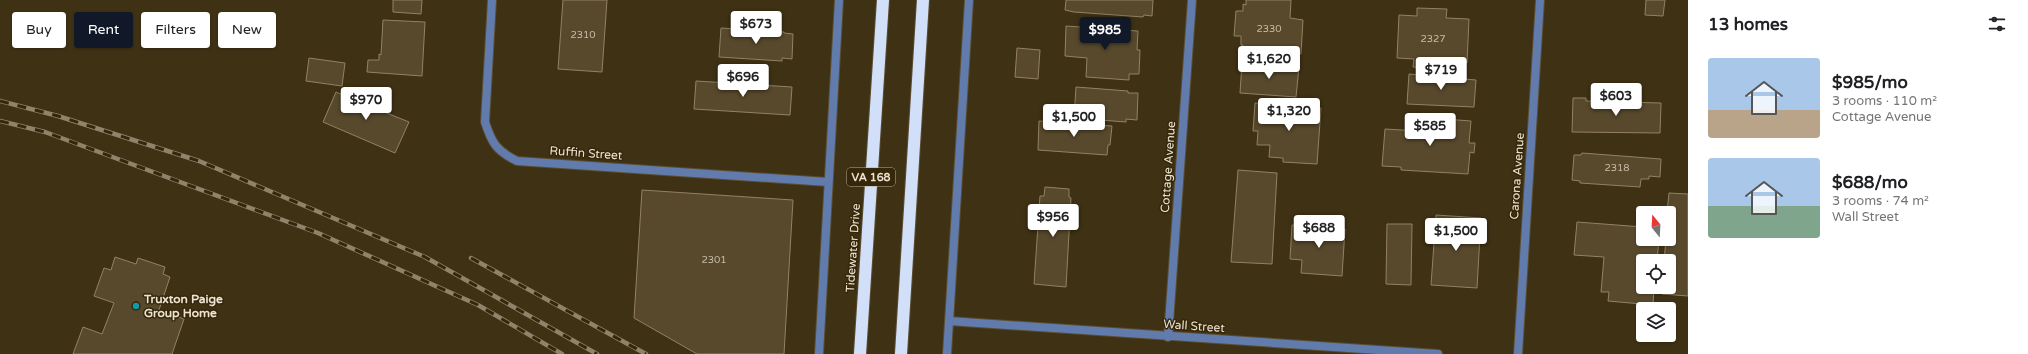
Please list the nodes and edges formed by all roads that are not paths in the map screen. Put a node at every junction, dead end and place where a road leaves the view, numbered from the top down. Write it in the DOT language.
graph roads {
  1 [pos="492,0"];
  2 [pos="839,0"];
  3 [pos="883,0"];
  4 [pos="923,0"];
  5 [pos="969,0"];
  6 [pos="1192,0"];
  7 [pos="1540,0"];
  8 [pos="828,182"];
  9 [pos="949,321"];
  10 [pos="1168,337"];
  11 [pos="819,354"];
  12 [pos="860,354"];
  13 [pos="901,354"];
  14 [pos="947,354"];
  15 [pos="1438,354"];
  16 [pos="1518,354"];
  1 -- 8 [label="street, Ruffin Street"];
  2 -- 8 [label="street"];
  3 -- 12 [label="highway, Tidewater Drive / VA 168"];
  4 -- 13 [label="highway, VA 168"];
  5 -- 9 [label="street"];
  6 -- 10 [label="street, Cottage Avenue"];
  7 -- 16 [label="street, Carona Avenue"];
  8 -- 11 [label="street"];
  9 -- 10 [label="street, Wall Street"];
  9 -- 14 [label="street"];
  10 -- 15 [label="street, Wall Street"];
}
